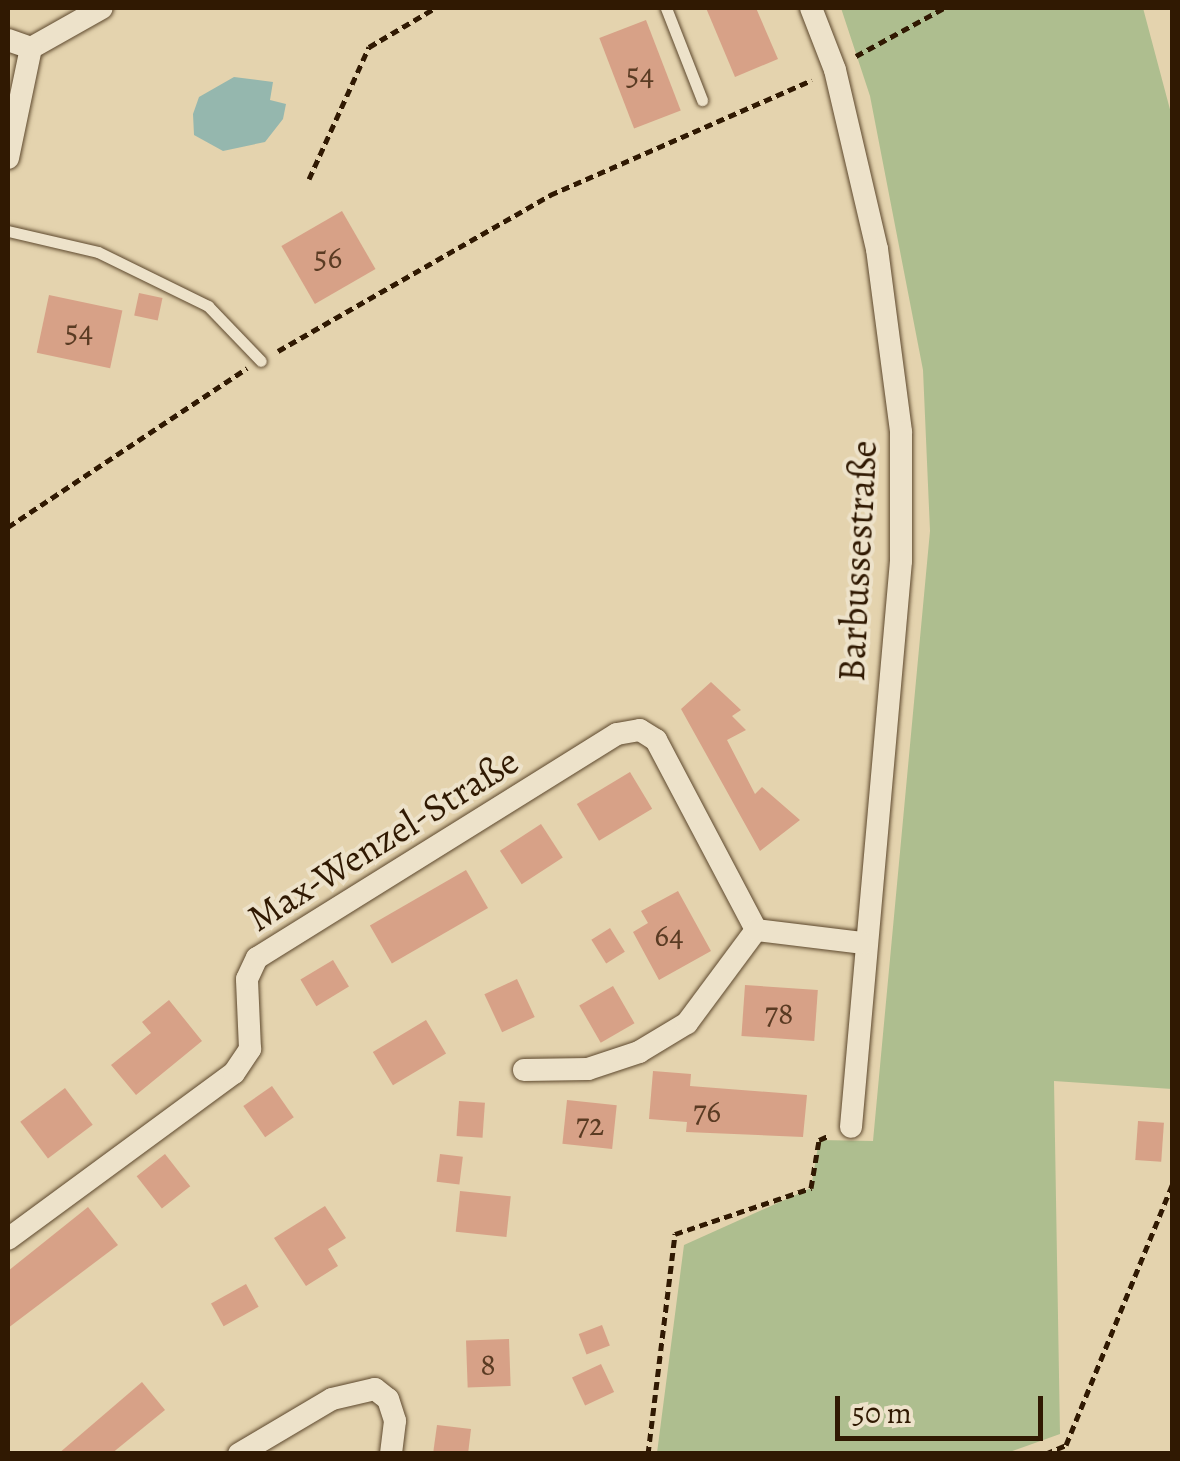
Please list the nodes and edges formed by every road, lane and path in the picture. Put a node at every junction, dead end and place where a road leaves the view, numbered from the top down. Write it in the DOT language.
graph roads {
  1 [pos="102,8"];
  2 [pos="435,8"];
  3 [pos="666,8"];
  4 [pos="811,8"];
  5 [pos="944,8"];
  6 [pos="8,40"];
  7 [pos="31,48"];
  8 [pos="835,70"];
  9 [pos="702,100"];
  10 [pos="8,158"];
  11 [pos="309,179"];
  12 [pos="8,231"];
  13 [pos="260,360"];
  14 [pos="8,527"];
  15 [pos="756,930"];
  16 [pos="863,943"];
  17 [pos="524,1070"];
  18 [pos="851,1127"];
  19 [pos="1172,1184"];
  20 [pos="8,1239"];
  21 [pos="239,1454"];
  22 [pos="390,1454"];
  23 [pos="648,1454"];
  24 [pos="1045,1454"];
  1 -- 7 [label="street"];
  2 -- 11 [label="path"];
  3 -- 9 [label="lane"];
  4 -- 8 [label="street, Barbussestraße"];
  5 -- 8 [label="path"];
  6 -- 7 [label="street"];
  7 -- 10 [label="street"];
  8 -- 13 [label="path"];
  8 -- 16 [label="street, Barbussestraße"];
  12 -- 13 [label="lane"];
  13 -- 14 [label="path"];
  15 -- 16 [label="street"];
  15 -- 17 [label="street"];
  15 -- 20 [label="street, Max-Wenzel-Straße"];
  16 -- 18 [label="street, Barbussestraße"];
  18 -- 23 [label="path"];
  19 -- 24 [label="path"];
  21 -- 22 [label="street"];
}
